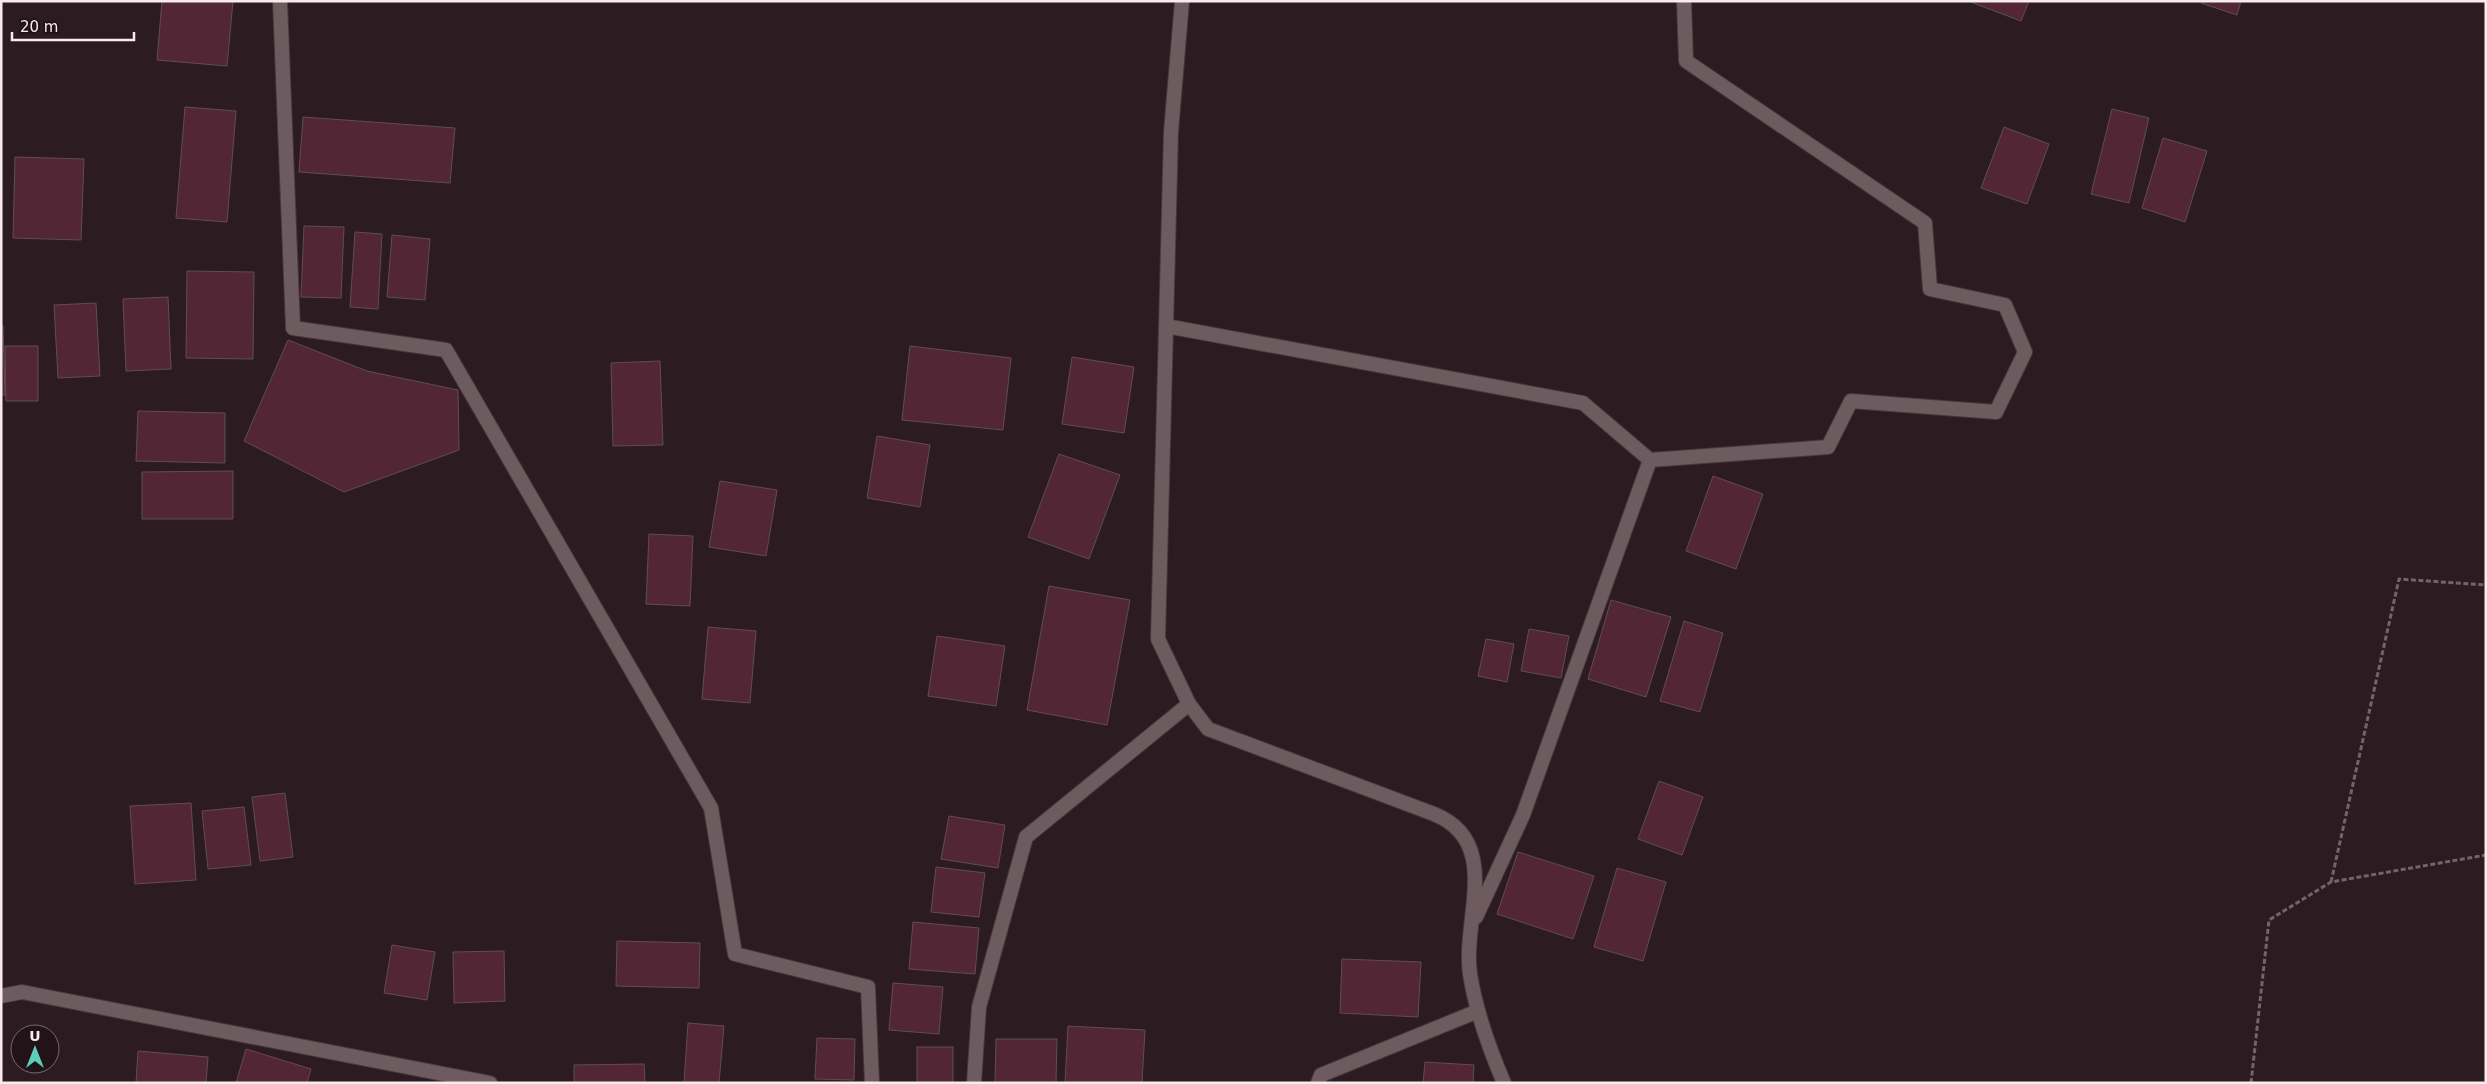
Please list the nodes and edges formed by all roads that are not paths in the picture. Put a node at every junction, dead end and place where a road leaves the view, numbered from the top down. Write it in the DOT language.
graph roads {
  1 [pos="280,1"];
  2 [pos="1182,1"];
  3 [pos="1684,1"];
  4 [pos="1166,326"];
  5 [pos="1650,460"];
  6 [pos="1189,704"];
  7 [pos="1471,928"];
  8 [pos="1,996"];
  9 [pos="1478,1011"];
  10 [pos="490,1083"];
  11 [pos="872,1083"];
  12 [pos="974,1083"];
  13 [pos="1318,1083"];
  14 [pos="1504,1083"];
  1 -- 11 [label="street"];
  2 -- 4 [label="street"];
  3 -- 5 [label="street"];
  4 -- 5 [label="street"];
  4 -- 6 [label="street"];
  5 -- 7 [label="street"];
  6 -- 7 [label="street"];
  6 -- 12 [label="street"];
  7 -- 9 [label="street"];
  8 -- 10 [label="street"];
  9 -- 13 [label="street"];
  9 -- 14 [label="street"];
}
